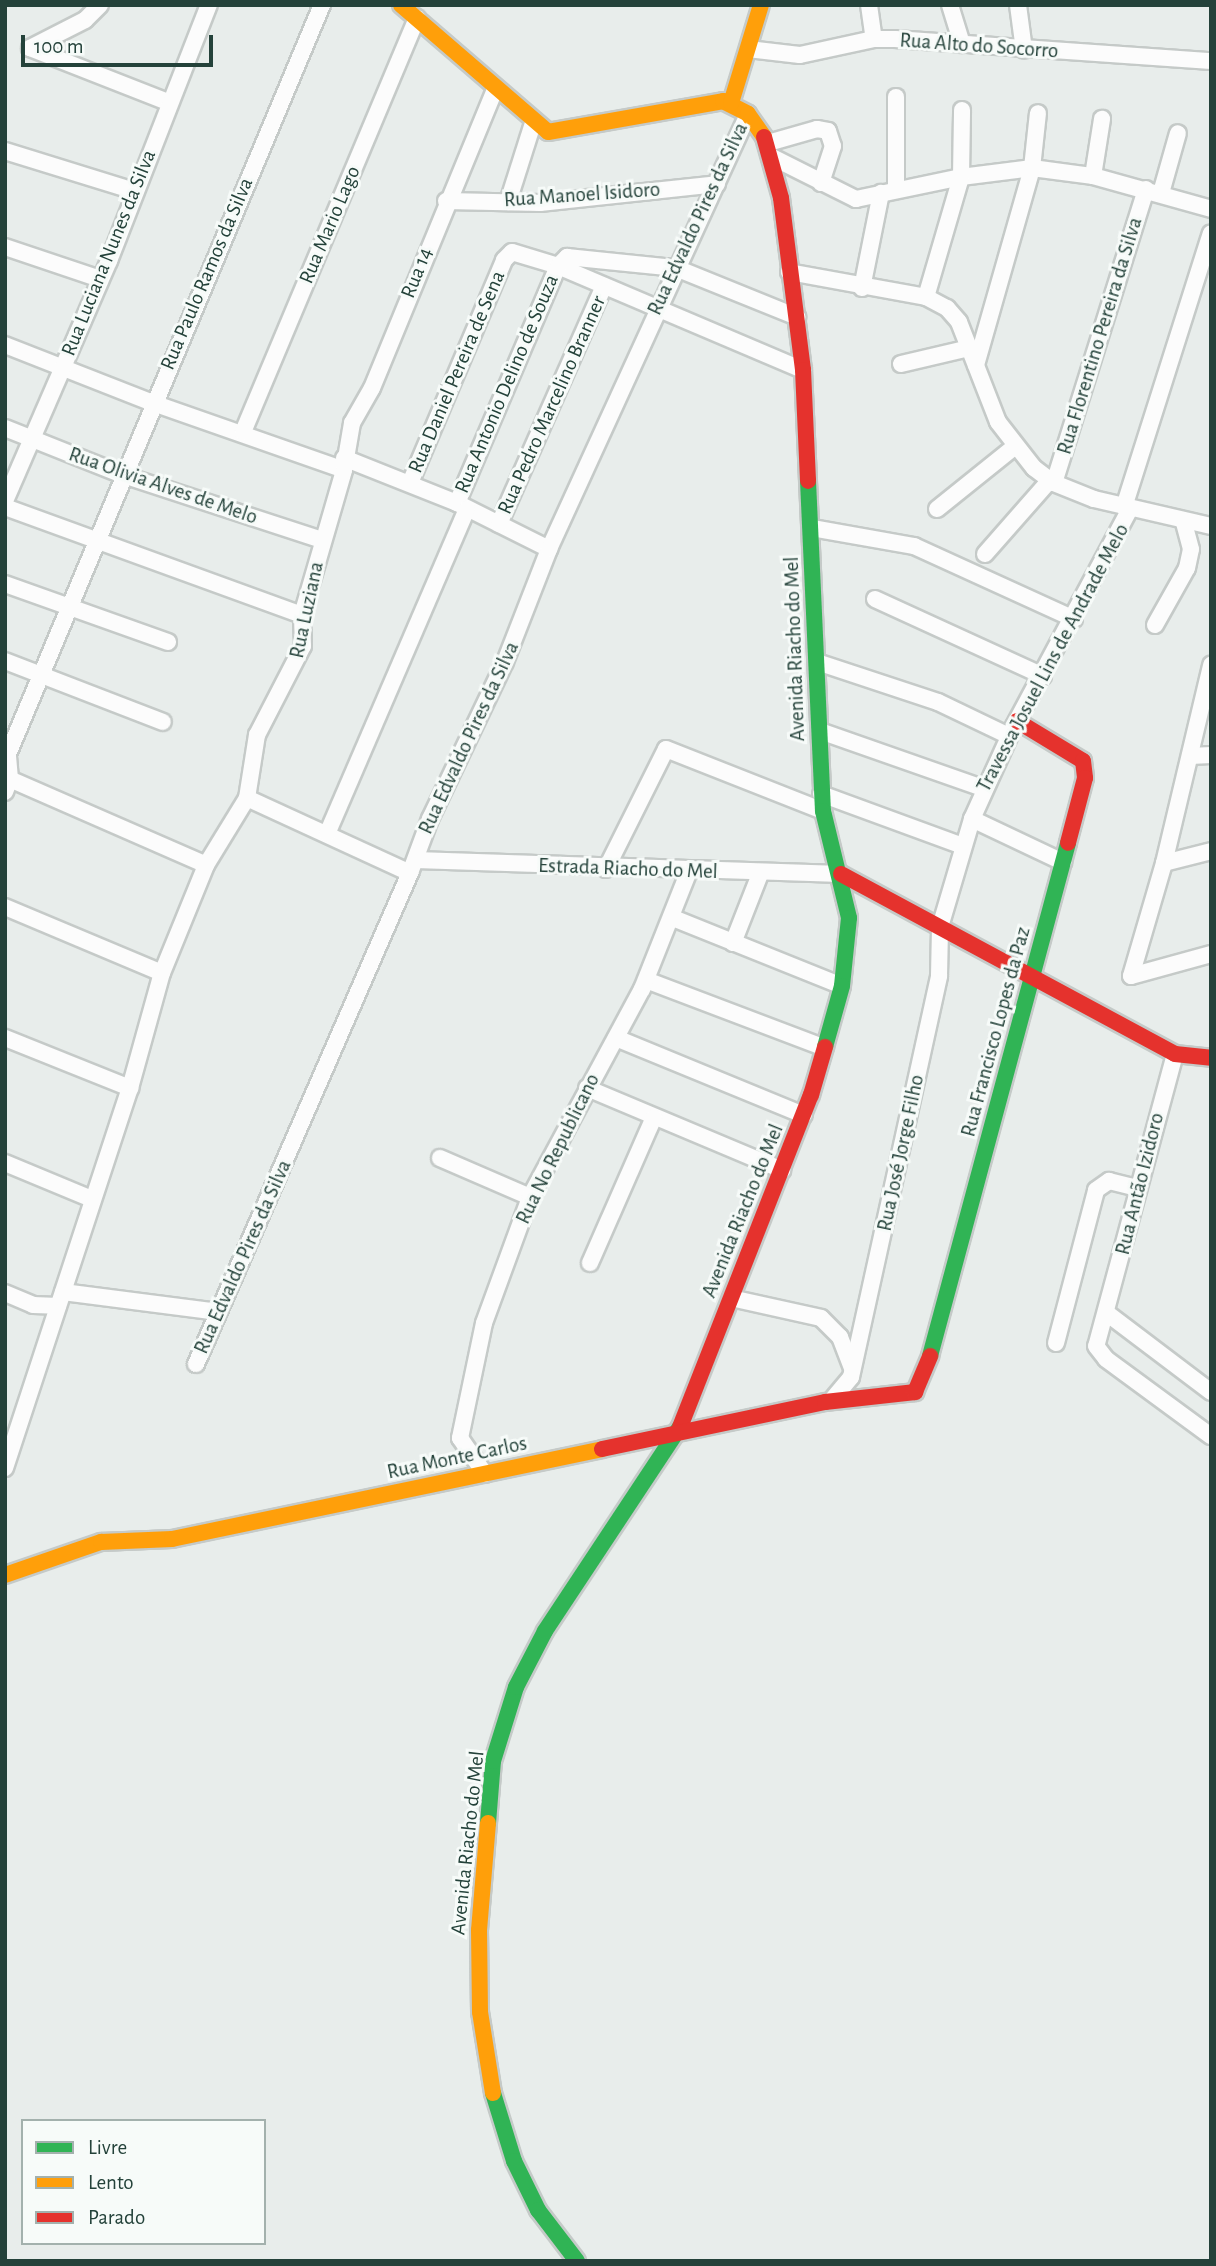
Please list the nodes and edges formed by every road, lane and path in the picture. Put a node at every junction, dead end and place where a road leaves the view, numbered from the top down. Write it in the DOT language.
graph roads {
  1 [pos="100,5"];
  2 [pos="209,5"];
  3 [pos="322,5"];
  4 [pos="401,5"];
  5 [pos="761,5"];
  6 [pos="869,5"];
  7 [pos="950,5"];
  8 [pos="1018,5"];
  9 [pos="417,18"];
  10 [pos="874,39"];
  11 [pos="961,44"];
  12 [pos="748,49"];
  13 [pos="1024,50"];
  14 [pos="1211,61"];
  15 [pos="495,90"];
  16 [pos="896,97"];
  17 [pos="170,103"];
  18 [pos="730,103"];
  19 [pos="962,110"];
  20 [pos="1038,113"];
  21 [pos="748,114"];
  22 [pos="1102,119"];
  23 [pos="533,123"];
  24 [pos="1178,132"];
  25 [pos="770,150"];
  26 [pos="5,151"];
  27 [pos="1032,168"];
  28 [pos="1093,176"];
  29 [pos="961,177"];
  30 [pos="821,183"];
  31 [pos="717,184"];
  32 [pos="134,191"];
  33 [pos="888,191"];
  34 [pos="1153,191"];
  35 [pos="446,201"];
  36 [pos="508,202"];
  37 [pos="1211,209"];
  38 [pos="1211,233"];
  39 [pos="5,247"];
  40 [pos="558,265"];
  41 [pos="676,268"];
  42 [pos="789,272"];
  43 [pos="100,279"];
  44 [pos="604,286"];
  45 [pos="862,288"];
  46 [pos="926,297"];
  47 [pos="657,307"];
  48 [pos="797,317"];
  49 [pos="5,345"];
  50 [pos="970,348"];
  51 [pos="901,364"];
  52 [pos="976,365"];
  53 [pos="62,369"];
  54 [pos="803,370"];
  55 [pos="153,403"];
  56 [pos="5,428"];
  57 [pos="243,432"];
  58 [pos="32,439"];
  59 [pos="1014,447"];
  60 [pos="344,464"];
  61 [pos="123,475"];
  62 [pos="1052,482"];
  63 [pos="410,484"];
  64 [pos="5,500"];
  65 [pos="462,506"];
  66 [pos="5,507"];
  67 [pos="1127,508"];
  68 [pos="937,509"];
  69 [pos="1184,523"];
  70 [pos="499,524"];
  71 [pos="1211,526"];
  72 [pos="812,528"];
  73 [pos="322,540"];
  74 [pos="96,544"];
  75 [pos="549,549"];
  76 [pos="985,554"];
  77 [pos="5,584"];
  78 [pos="874,599"];
  79 [pos="67,606"];
  80 [pos="302,615"];
  81 [pos="1074,619"];
  82 [pos="1155,625"];
  83 [pos="168,642"];
  84 [pos="5,661"];
  85 [pos="817,662"];
  86 [pos="1211,665"];
  87 [pos="42,673"];
  88 [pos="1043,676"];
  89 [pos="1207,706"];
  90 [pos="163,722"];
  91 [pos="1013,729"];
  92 [pos="820,731"];
  93 [pos="1211,755"];
  94 [pos="1190,756"];
  95 [pos="7,770"];
  96 [pos="983,788"];
  97 [pos="247,798"];
  98 [pos="822,802"];
  99 [pos="972,819"];
  100 [pos="327,834"];
  101 [pos="963,846"];
  102 [pos="1211,851"];
  103 [pos="1063,862"];
  104 [pos="1164,863"];
  105 [pos="206,865"];
  106 [pos="413,866"];
  107 [pos="606,869"];
  108 [pos="689,871"];
  109 [pos="760,874"];
  110 [pos="841,874"];
  111 [pos="5,907"];
  112 [pos="673,918"];
  113 [pos="940,927"];
  114 [pos="733,943"];
  115 [pos="1211,954"];
  116 [pos="162,973"];
  117 [pos="1032,979"];
  118 [pos="646,980"];
  119 [pos="842,986"];
  120 [pos="5,1038"];
  121 [pos="616,1038"];
  122 [pos="825,1048"];
  123 [pos="1175,1054"];
  124 [pos="1211,1058"];
  125 [pos="130,1088"];
  126 [pos="587,1088"];
  127 [pos="804,1115"];
  128 [pos="654,1116"];
  129 [pos="440,1158"];
  130 [pos="5,1163"];
  131 [pos="782,1170"];
  132 [pos="1137,1188"];
  133 [pos="530,1197"];
  134 [pos="92,1199"];
  135 [pos="590,1262"];
  136 [pos="5,1293"];
  137 [pos="731,1298"];
  138 [pos="61,1299"];
  139 [pos="219,1312"];
  140 [pos="1108,1314"];
  141 [pos="1056,1343"];
  142 [pos="196,1364"];
  143 [pos="851,1373"];
  144 [pos="919,1388"];
  145 [pos="1211,1392"];
  146 [pos="862,1398"];
  147 [pos="830,1401"];
  148 [pos="13,1423"];
  149 [pos="678,1433"];
  150 [pos="1211,1436"];
  151 [pos="5,1468"];
  152 [pos="485,1474"];
  153 [pos="5,1575"];
  154 [pos="577,2261"];
  1 -- 17 [label="street"];
  2 -- 17 [label="street, Rua Luciana Nunes da Silva"];
  3 -- 55 [label="street, Rua Paulo Ramos da Silva"];
  4 -- 9 [label="street"];
  5 -- 12 [label="street"];
  6 -- 10 [label="street"];
  7 -- 11 [label="street"];
  8 -- 13 [label="street"];
  9 -- 15 [label="street"];
  9 -- 57 [label="street, Rua Mario Lago"];
  10 -- 11 [label="street, Rua Alto do Socorro"];
  10 -- 12 [label="street, Rua Alto do Socorro"];
  11 -- 13 [label="street, Rua Alto do Socorro"];
  12 -- 18 [label="street"];
  13 -- 14 [label="street, Rua Alto do Socorro"];
  15 -- 23 [label="street"];
  15 -- 35 [label="street, Rua 14"];
  16 -- 33 [label="street"];
  17 -- 32 [label="street, Rua Luciana Nunes da Silva"];
  18 -- 21 [label="street"];
  18 -- 23 [label="street"];
  19 -- 29 [label="street"];
  20 -- 27 [label="street"];
  21 -- 25 [label="street, Avenida Riacho do Mel"];
  21 -- 31 [label="street, Rua Edvaldo Pires da Silva"];
  22 -- 28 [label="street"];
  23 -- 36 [label="street"];
  24 -- 34 [label="street, Rua Florentino Pereira da Silva"];
  25 -- 30 [label="street"];
  25 -- 30 [label="street"];
  25 -- 42 [label="street, Avenida Riacho do Mel"];
  26 -- 32 [label="street"];
  27 -- 28 [label="street"];
  27 -- 29 [label="street"];
  27 -- 52 [label="street"];
  28 -- 34 [label="street"];
  29 -- 33 [label="street"];
  29 -- 46 [label="street"];
  30 -- 33 [label="street"];
  31 -- 36 [label="street, Rua Manoel Isidoro"];
  31 -- 41 [label="street, Rua Edvaldo Pires da Silva"];
  32 -- 43 [label="street, Rua Luciana Nunes da Silva"];
  33 -- 45 [label="street"];
  34 -- 37 [label="street"];
  34 -- 62 [label="street, Rua Florentino Pereira da Silva"];
  35 -- 36 [label="street, Rua Manoel Isidoro"];
  35 -- 60 [label="street, Rua 14"];
  38 -- 67 [label="street, Travessa Josuel Lins de Andrade Melo"];
  39 -- 43 [label="street"];
  40 -- 41 [label="street"];
  40 -- 44 [label="street"];
  40 -- 63 [label="street, Rua Daniel Pereira de Sena"];
  40 -- 65 [label="street, Rua Antonio Delino de Souza"];
  41 -- 47 [label="street, Rua Edvaldo Pires da Silva"];
  41 -- 48 [label="street"];
  42 -- 45 [label="street"];
  42 -- 48 [label="street, Avenida Riacho do Mel"];
  43 -- 53 [label="street, Rua Luciana Nunes da Silva"];
  44 -- 47 [label="street"];
  44 -- 70 [label="street, Rua Pedro Marcelino Branner"];
  45 -- 46 [label="street"];
  46 -- 50 [label="street"];
  47 -- 54 [label="street"];
  47 -- 75 [label="street, Rua Edvaldo Pires da Silva"];
  48 -- 54 [label="street, Avenida Riacho do Mel"];
  49 -- 53 [label="street"];
  50 -- 51 [label="street"];
  50 -- 52 [label="street"];
  52 -- 59 [label="street"];
  53 -- 55 [label="street"];
  53 -- 58 [label="street, Rua Luciana Nunes da Silva"];
  54 -- 72 [label="street, Avenida Riacho do Mel"];
  55 -- 57 [label="street"];
  55 -- 61 [label="street, Rua Paulo Ramos da Silva"];
  56 -- 58 [label="street, Rua Olivia Alves de Melo"];
  57 -- 60 [label="street"];
  58 -- 61 [label="street, Rua Olivia Alves de Melo"];
  58 -- 64 [label="street, Rua Luciana Nunes da Silva"];
  59 -- 62 [label="street"];
  59 -- 68 [label="street"];
  60 -- 63 [label="street"];
  60 -- 73 [label="street, Rua Luziana"];
  61 -- 73 [label="street, Rua Olivia Alves de Melo"];
  61 -- 74 [label="street, Rua Paulo Ramos da Silva"];
  62 -- 67 [label="street"];
  62 -- 76 [label="street"];
  63 -- 65 [label="street"];
  65 -- 70 [label="street"];
  65 -- 100 [label="street, Rua Antonio Delino de Souza"];
  66 -- 74 [label="street"];
  67 -- 69 [label="street"];
  67 -- 81 [label="street, Travessa Josuel Lins de Andrade Melo"];
  69 -- 71 [label="street"];
  69 -- 82 [label="street"];
  70 -- 75 [label="street"];
  72 -- 81 [label="street"];
  72 -- 85 [label="street, Avenida Riacho do Mel"];
  73 -- 80 [label="street, Rua Luziana"];
  74 -- 79 [label="street, Rua Paulo Ramos da Silva"];
  74 -- 80 [label="street"];
  75 -- 106 [label="street, Rua Edvaldo Pires da Silva"];
  77 -- 79 [label="street"];
  78 -- 88 [label="street"];
  79 -- 83 [label="street"];
  79 -- 87 [label="street, Rua Paulo Ramos da Silva"];
  80 -- 97 [label="street, Rua Luziana"];
  81 -- 88 [label="street, Travessa Josuel Lins de Andrade Melo"];
  84 -- 87 [label="street"];
  85 -- 91 [label="street"];
  85 -- 92 [label="street, Avenida Riacho do Mel"];
  86 -- 89 [label="street"];
  87 -- 90 [label="street"];
  87 -- 95 [label="street, Rua Paulo Ramos da Silva"];
  88 -- 91 [label="street, Travessa Josuel Lins de Andrade Melo"];
  89 -- 94 [label="street"];
  91 -- 96 [label="street, Travessa Josuel Lins de Andrade Melo"];
  91 -- 103 [label="street, Rua Francisco Lopes da Paz"];
  92 -- 96 [label="street"];
  92 -- 98 [label="street, Avenida Riacho do Mel"];
  93 -- 94 [label="street"];
  94 -- 104 [label="street"];
  95 -- 105 [label="street"];
  96 -- 99 [label="street, Travessa Josuel Lins de Andrade Melo"];
  97 -- 100 [label="street, Estrada Riacho do Mel"];
  97 -- 105 [label="street"];
  98 -- 101 [label="street"];
  98 -- 107 [label="street"];
  98 -- 110 [label="street, Avenida Riacho do Mel"];
  99 -- 101 [label="street, Travessa Josuel Lins de Andrade Melo"];
  99 -- 103 [label="street"];
  100 -- 106 [label="street, Estrada Riacho do Mel"];
  101 -- 113 [label="street, Travessa Josuel Lins de Andrade Melo"];
  102 -- 104 [label="street"];
  103 -- 117 [label="street, Rua Francisco Lopes da Paz"];
  104 -- 115 [label="street"];
  105 -- 116 [label="street"];
  106 -- 107 [label="street, Estrada Riacho do Mel"];
  106 -- 139 [label="street, Rua Edvaldo Pires da Silva"];
  107 -- 108 [label="street, Estrada Riacho do Mel"];
  108 -- 109 [label="street, Estrada Riacho do Mel"];
  108 -- 112 [label="street, Rua No Republicano"];
  109 -- 110 [label="street, Estrada Riacho do Mel"];
  109 -- 114 [label="street"];
  110 -- 113 [label="street"];
  110 -- 119 [label="street, Avenida Riacho do Mel"];
  111 -- 116 [label="street"];
  112 -- 114 [label="street"];
  112 -- 118 [label="street, Rua No Republicano"];
  113 -- 117 [label="street"];
  113 -- 143 [label="street, Rua José Jorge Filho"];
  114 -- 119 [label="street"];
  116 -- 125 [label="street"];
  117 -- 123 [label="street"];
  117 -- 144 [label="street, Rua Francisco Lopes da Paz"];
  118 -- 121 [label="street, Rua No Republicano"];
  118 -- 122 [label="street"];
  119 -- 122 [label="street, Avenida Riacho do Mel"];
  120 -- 125 [label="street"];
  121 -- 126 [label="street, Rua No Republicano"];
  121 -- 127 [label="street"];
  122 -- 127 [label="street, Avenida Riacho do Mel"];
  123 -- 124 [label="street"];
  123 -- 132 [label="street, Rua Antão Izidoro"];
  125 -- 134 [label="street"];
  126 -- 128 [label="street"];
  126 -- 133 [label="street, Rua No Republicano"];
  127 -- 131 [label="street, Avenida Riacho do Mel"];
  128 -- 131 [label="street"];
  128 -- 135 [label="street"];
  129 -- 133 [label="street"];
  130 -- 134 [label="street"];
  131 -- 137 [label="street, Avenida Riacho do Mel"];
  132 -- 140 [label="street, Rua Antão Izidoro"];
  132 -- 141 [label="street"];
  133 -- 152 [label="street, Rua No Republicano"];
  134 -- 138 [label="street"];
  136 -- 138 [label="street"];
  137 -- 143 [label="street"];
  137 -- 149 [label="street, Avenida Riacho do Mel"];
  138 -- 139 [label="street"];
  138 -- 148 [label="street"];
  139 -- 142 [label="street, Rua Edvaldo Pires da Silva"];
  140 -- 145 [label="street"];
  140 -- 150 [label="street, Rua Antão Izidoro"];
  143 -- 146 [label="street"];
  143 -- 147 [label="street, Rua José Jorge Filho"];
  144 -- 146 [label="street, Rua Monte Carlos"];
  146 -- 147 [label="street, Rua Monte Carlos"];
  147 -- 149 [label="street, Rua Monte Carlos"];
  148 -- 151 [label="street"];
  149 -- 152 [label="street, Rua Monte Carlos"];
  149 -- 154 [label="street, Avenida Riacho do Mel"];
  152 -- 153 [label="street, Rua Monte Carlos"];
}
